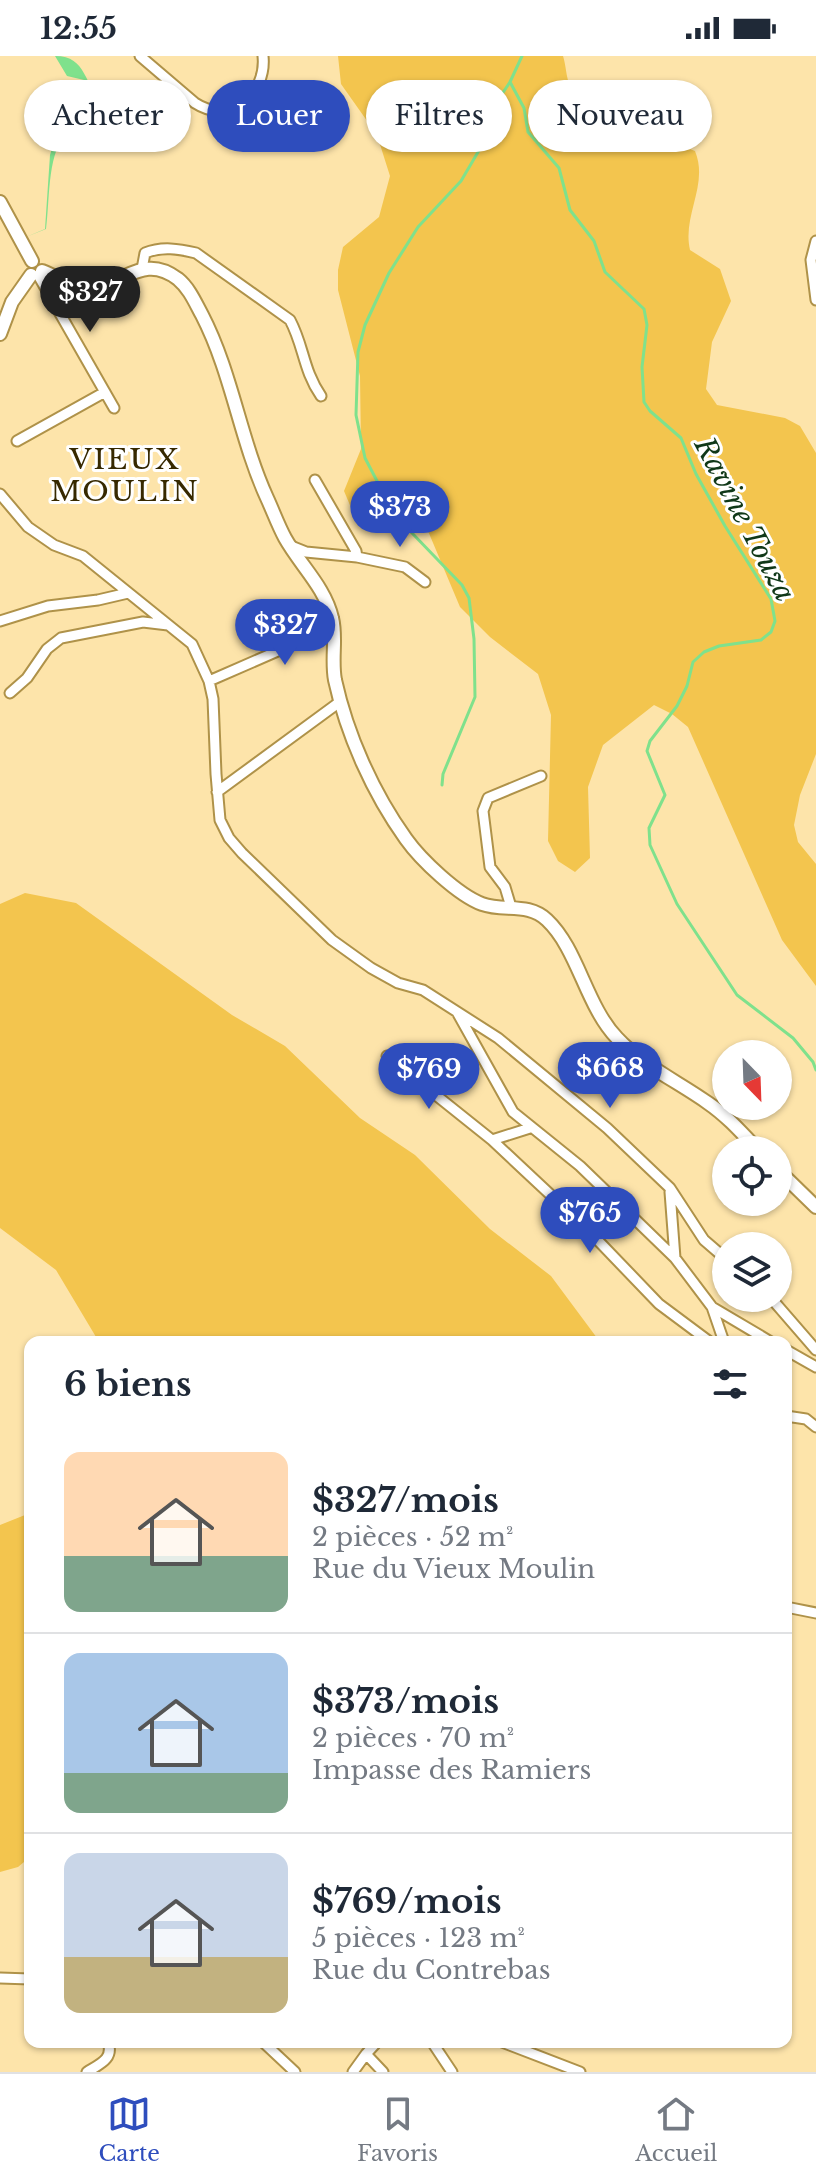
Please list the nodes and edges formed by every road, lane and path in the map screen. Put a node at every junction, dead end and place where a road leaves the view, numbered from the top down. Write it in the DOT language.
graph roads {
  1 [pos="140,56"];
  2 [pos="263,56"];
  3 [pos="0,202"];
  4 [pos="816,241"];
  5 [pos="142,269"];
  6 [pos="37,274"];
  7 [pos="816,300"];
  8 [pos="0,334"];
  9 [pos="105,392"];
  10 [pos="321,396"];
  11 [pos="114,408"];
  12 [pos="17,441"];
  13 [pos="315,480"];
  14 [pos="0,494"];
  15 [pos="291,546"];
  16 [pos="357,557"];
  17 [pos="425,582"];
  18 [pos="128,593"];
  19 [pos="329,606"];
  20 [pos="0,621"];
  21 [pos="171,625"];
  22 [pos="209,681"];
  23 [pos="10,693"];
  24 [pos="341,701"];
  25 [pos="541,776"];
  26 [pos="217,792"];
  27 [pos="511,907"];
  28 [pos="455,1009"];
  29 [pos="387,1056"];
  30 [pos="530,1128"];
  31 [pos="744,1136"];
  32 [pos="492,1140"];
  33 [pos="792,1184"];
  34 [pos="670,1188"];
  35 [pos="816,1207"];
  36 [pos="712,1247"];
  37 [pos="675,1258"];
  38 [pos="712,1307"];
  39 [pos="714,1312"];
  40 [pos="720,1312"];
  41 [pos="783,1312"];
  42 [pos="702,1336"];
  43 [pos="722,1336"];
  44 [pos="761,1336"];
  45 [pos="816,1350"];
  46 [pos="792,1353"];
  47 [pos="816,1367"];
  48 [pos="792,1417"];
  49 [pos="816,1427"];
  50 [pos="792,1609"];
  51 [pos="816,1613"];
  52 [pos="0,1978"];
  53 [pos="24,1979"];
  54 [pos="110,2048"];
  55 [pos="269,2048"];
  56 [pos="372,2048"];
  57 [pos="436,2048"];
  58 [pos="526,2048"];
  59 [pos="366,2054"];
  60 [pos="87,2072"];
  61 [pos="295,2072"];
  62 [pos="353,2072"];
  63 [pos="383,2072"];
  64 [pos="452,2072"];
  65 [pos="580,2072"];
  1 -- 2 [label="street"];
  3 -- 6 [label="street"];
  4 -- 7 [label="street"];
  5 -- 6 [label="street"];
  5 -- 10 [label="street"];
  5 -- 15 [label="street"];
  6 -- 8 [label="street"];
  6 -- 9 [label="street"];
  9 -- 11 [label="street"];
  9 -- 12 [label="street"];
  13 -- 16 [label="street"];
  14 -- 18 [label="street"];
  15 -- 16 [label="street"];
  15 -- 19 [label="street"];
  16 -- 17 [label="street"];
  18 -- 20 [label="street"];
  18 -- 21 [label="street"];
  19 -- 22 [label="street"];
  19 -- 24 [label="street"];
  21 -- 22 [label="street"];
  21 -- 23 [label="street"];
  22 -- 26 [label="street"];
  24 -- 26 [label="street"];
  24 -- 27 [label="street"];
  25 -- 27 [label="street"];
  26 -- 28 [label="street"];
  27 -- 31 [label="street"];
  28 -- 30 [label="street"];
  28 -- 34 [label="street"];
  29 -- 32 [label="street"];
  30 -- 32 [label="street"];
  30 -- 37 [label="street"];
  32 -- 42 [label="street"];
  33 -- 35 [label="street"];
  34 -- 36 [label="street"];
  34 -- 37 [label="street"];
  37 -- 38 [label="street"];
  39 -- 43 [label="street"];
  40 -- 44 [label="street"];
  41 -- 45 [label="street"];
  46 -- 47 [label="street"];
  48 -- 49 [label="street"];
  50 -- 51 [label="street"];
  52 -- 53 [label="street"];
  54 -- 60 [label="street"];
  55 -- 61 [label="street"];
  56 -- 59 [label="street"];
  57 -- 64 [label="street"];
  58 -- 65 [label="street"];
  59 -- 62 [label="street"];
  59 -- 63 [label="street"];
}
